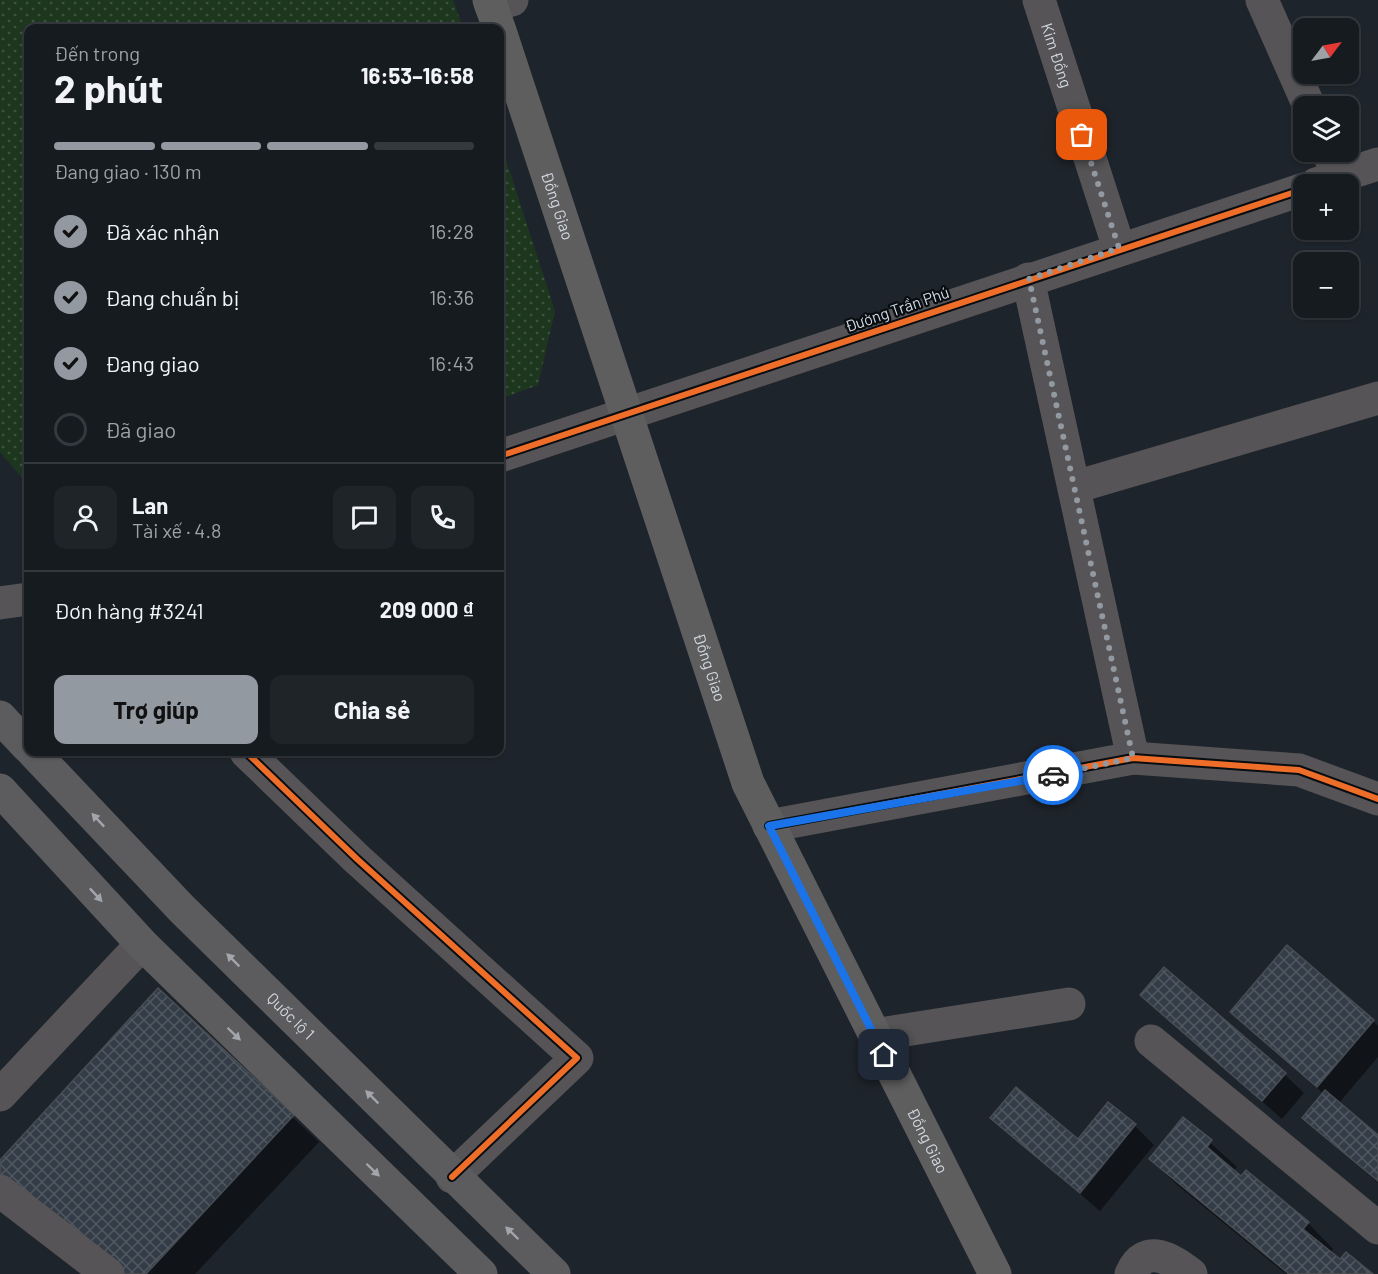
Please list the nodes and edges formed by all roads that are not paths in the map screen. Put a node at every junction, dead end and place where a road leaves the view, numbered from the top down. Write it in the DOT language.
graph roads {
  1 [pos="1039,0"];
  2 [pos="1262,0"];
  3 [pos="504,32"];
  4 [pos="1305,96"];
  5 [pos="1378,164"];
  6 [pos="1328,171"];
  7 [pos="1293,193"];
  8 [pos="1119,248"];
  9 [pos="1029,279"];
  10 [pos="1378,398"];
  11 [pos="625,414"];
  12 [pos="504,455"];
  13 [pos="1075,487"];
  14 [pos="24,600"];
  15 [pos="0,603"];
  16 [pos="0,717"];
  17 [pos="24,743"];
  18 [pos="37,756"];
  19 [pos="250,756"];
  20 [pos="1133,758"];
  21 [pos="0,790"];
  22 [pos="1378,799"];
  23 [pos="769,826"];
  24 [pos="142,944"];
  25 [pos="1069,1005"];
  26 [pos="874,1035"];
  27 [pos="1150,1041"];
  28 [pos="0,1095"];
  29 [pos="453,1177"];
  30 [pos="0,1191"];
  31 [pos="1378,1228"];
  32 [pos="108,1274"];
  33 [pos="481,1274"];
  34 [pos="554,1274"];
  35 [pos="995,1274"];
  36 [pos="1131,1274"];
  37 [pos="1191,1274"];
  1 -- 8 [label="street, Kim Đồng"];
  2 -- 4 [label="street"];
  3 -- 11 [label="main road, Đồng Giao"];
  5 -- 6 [label="street"];
  7 -- 8 [label="street, Đường Trần Phú"];
  8 -- 9 [label="street, Đường Trần Phú"];
  9 -- 11 [label="street, Đường Trần Phú"];
  9 -- 13 [label="street"];
  10 -- 13 [label="street"];
  11 -- 12 [label="street, Đường Trần Phú"];
  11 -- 23 [label="main road, Đồng Giao"];
  13 -- 20 [label="street"];
  14 -- 15 [label="street"];
  16 -- 17 [label="highway"];
  29 -- 18 [label="highway, Quốc lộ 1, one-way"];
  19 -- 29 [label="street"];
  20 -- 22 [label="street"];
  20 -- 23 [label="street"];
  21 -- 24 [label="highway, one-way"];
  23 -- 26 [label="main road, Đồng Giao"];
  24 -- 28 [label="street"];
  24 -- 33 [label="highway, one-way"];
  25 -- 26 [label="street"];
  26 -- 35 [label="main road, Đồng Giao"];
  27 -- 31 [label="street"];
  34 -- 29 [label="highway, Quốc lộ 1, one-way"];
  30 -- 32 [label="street"];
  36 -- 37 [label="street"];
}
